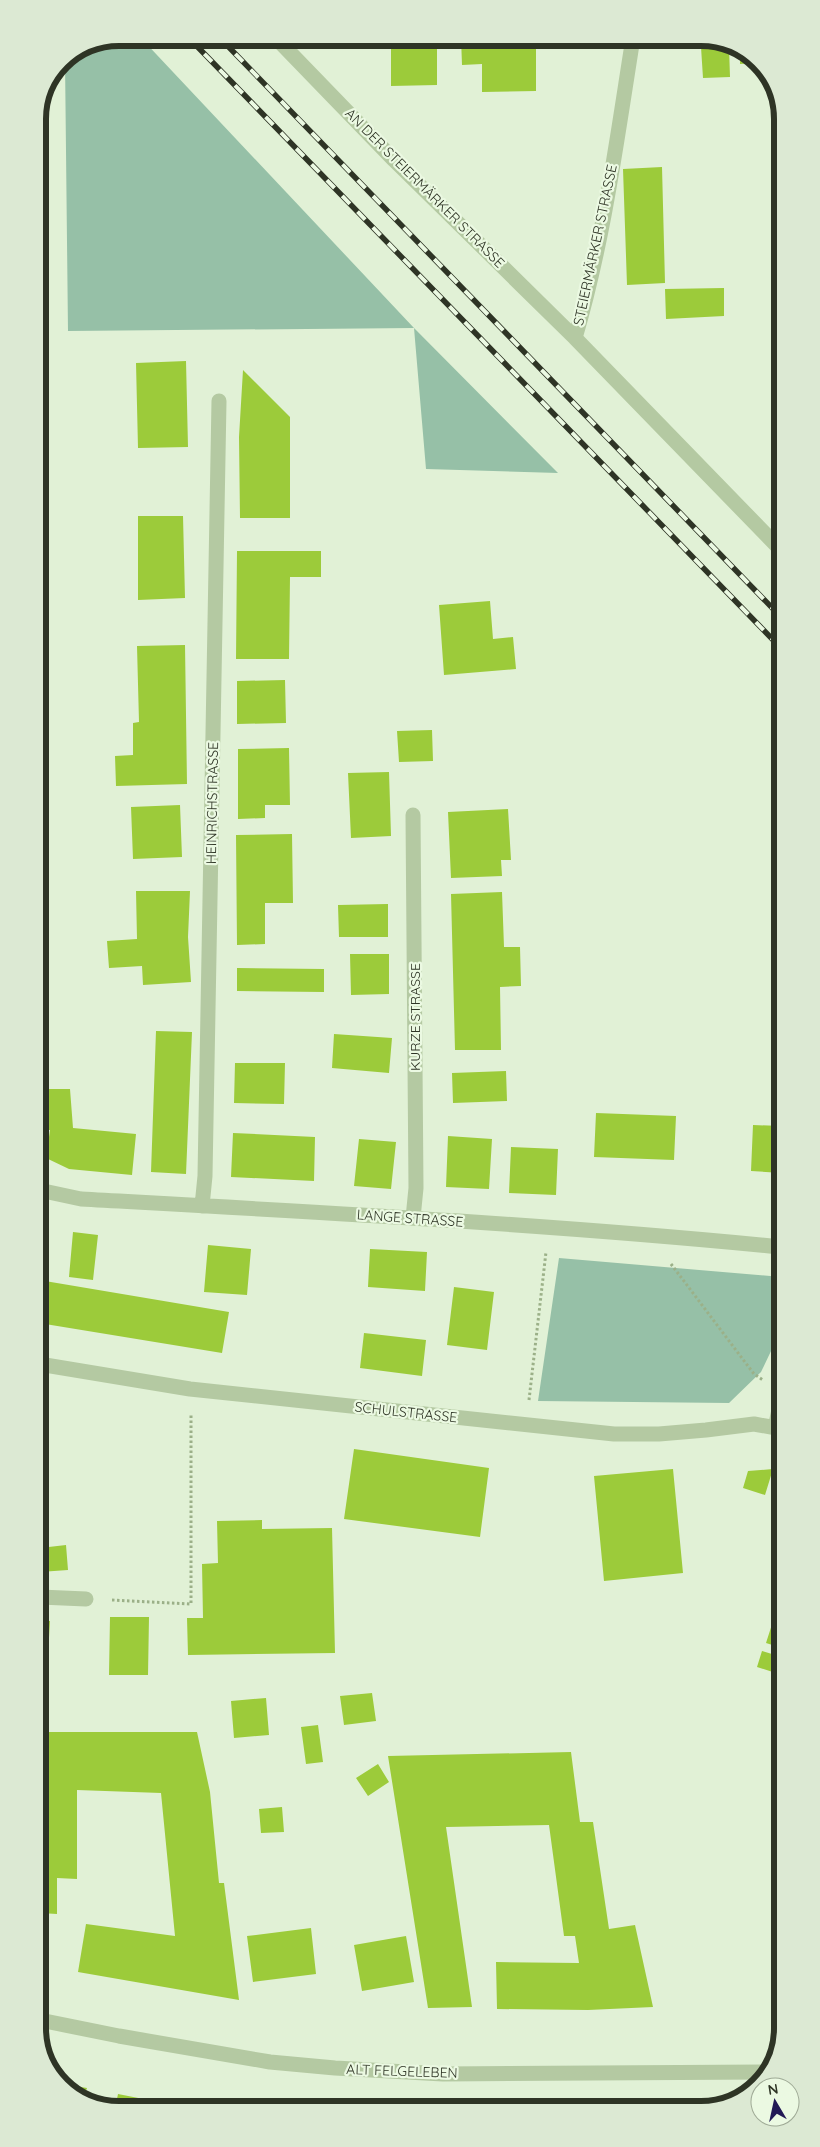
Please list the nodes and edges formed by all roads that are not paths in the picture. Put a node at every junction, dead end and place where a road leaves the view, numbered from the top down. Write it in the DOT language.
graph roads {
  1 [pos="284,46"];
  2 [pos="632,46"];
  3 [pos="575,338"];
  4 [pos="219,400"];
  5 [pos="774,543"];
  6 [pos="413,815"];
  7 [pos="46,1192"];
  8 [pos="202,1206"];
  9 [pos="413,1218"];
  10 [pos="774,1245"];
  11 [pos="46,1365"];
  12 [pos="774,1427"];
  13 [pos="46,1597"];
  14 [pos="86,1599"];
  15 [pos="46,2021"];
  16 [pos="759,2072"];
  1 -- 3 [label="street, AN DER STEIERMÄRKER STRASSE"];
  2 -- 3 [label="street, STEIERMÄRKER STRASSE"];
  3 -- 5 [label="street, STEIERMÄRKER STRASSE"];
  4 -- 8 [label="street, HEINRICHSTRASSE"];
  6 -- 9 [label="street, KURZE STRASSE"];
  7 -- 8 [label="street, LANGE STRASSE"];
  8 -- 9 [label="street, LANGE STRASSE"];
  9 -- 10 [label="street, LANGE STRASSE"];
  11 -- 12 [label="street, SCHULSTRASSE"];
  13 -- 14 [label="street"];
  15 -- 16 [label="street, ALT FELGELEBEN"];
}
